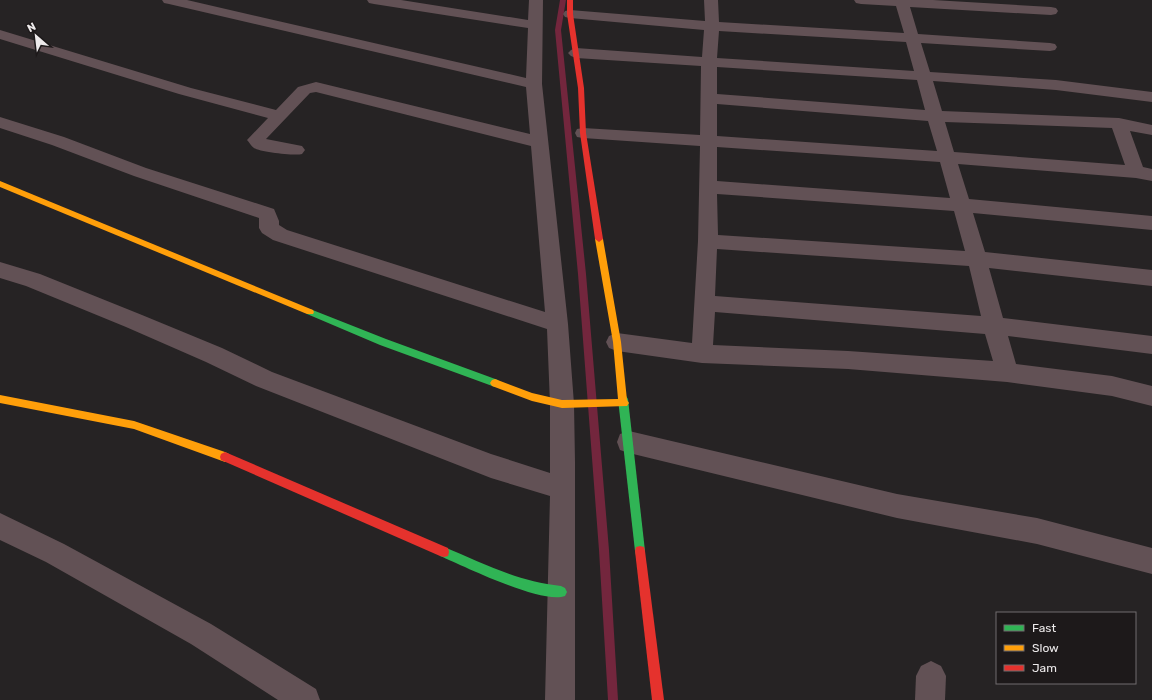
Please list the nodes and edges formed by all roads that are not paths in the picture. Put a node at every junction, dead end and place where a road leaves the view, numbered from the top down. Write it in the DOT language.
graph roads {
  1 [pos="169,0"];
  2 [pos="374,0"];
  3 [pos="536,0"];
  4 [pos="711,0"];
  5 [pos="861,0"];
  6 [pos="901,1"];
  7 [pos="570,7"];
  8 [pos="1051,11"];
  9 [pos="536,25"];
  10 [pos="712,26"];
  11 [pos="0,34"];
  12 [pos="912,39"];
  13 [pos="1050,47"];
  14 [pos="576,53"];
  15 [pos="709,62"];
  16 [pos="923,76"];
  17 [pos="534,84"];
  18 [pos="1152,97"];
  19 [pos="709,98"];
  20 [pos="279,116"];
  21 [pos="935,116"];
  22 [pos="0,122"];
  23 [pos="1119,123"];
  24 [pos="1152,130"];
  25 [pos="583,133"];
  26 [pos="709,140"];
  27 [pos="539,142"];
  28 [pos="296,150"];
  29 [pos="947,157"];
  30 [pos="1144,173"];
  31 [pos="0,184"];
  32 [pos="708,187"];
  33 [pos="962,205"];
  34 [pos="1152,223"];
  35 [pos="708,241"];
  36 [pos="977,259"];
  37 [pos="0,270"];
  38 [pos="1152,278"];
  39 [pos="704,303"];
  40 [pos="557,324"];
  41 [pos="994,326"];
  42 [pos="617,342"];
  43 [pos="1152,345"];
  44 [pos="702,354"];
  45 [pos="1007,372"];
  46 [pos="1152,396"];
  47 [pos="0,399"];
  48 [pos="624,403"];
  49 [pos="569,404"];
  50 [pos="629,442"];
  51 [pos="562,488"];
  52 [pos="0,526"];
  53 [pos="1152,561"];
  54 [pos="561,592"];
  55 [pos="304,700"];
  56 [pos="560,700"];
  57 [pos="658,700"];
  1 -- 17 [label="street"];
  2 -- 9 [label="street"];
  3 -- 9 [label="street"];
  4 -- 10 [label="street"];
  5 -- 6 [label="street"];
  6 -- 8 [label="street"];
  6 -- 12 [label="street"];
  7 -- 10 [label="street"];
  7 -- 14 [label="street"];
  9 -- 17 [label="street"];
  10 -- 12 [label="street"];
  10 -- 15 [label="street"];
  11 -- 20 [label="street"];
  12 -- 13 [label="street"];
  12 -- 16 [label="street"];
  14 -- 15 [label="street"];
  14 -- 25 [label="street"];
  15 -- 16 [label="street"];
  15 -- 19 [label="street"];
  16 -- 18 [label="street"];
  16 -- 21 [label="street"];
  17 -- 27 [label="street"];
  19 -- 21 [label="street"];
  19 -- 26 [label="street"];
  20 -- 27 [label="street"];
  20 -- 28 [label="street"];
  21 -- 23 [label="street"];
  21 -- 29 [label="street"];
  22 -- 40 [label="street"];
  23 -- 24 [label="street"];
  23 -- 30 [label="street"];
  25 -- 26 [label="street"];
  25 -- 42 [label="street"];
  26 -- 29 [label="street"];
  26 -- 32 [label="street"];
  27 -- 40 [label="street"];
  29 -- 30 [label="street"];
  29 -- 33 [label="street"];
  31 -- 49 [label="street"];
  32 -- 33 [label="street"];
  32 -- 35 [label="street"];
  33 -- 34 [label="street"];
  33 -- 36 [label="street"];
  35 -- 36 [label="street"];
  35 -- 39 [label="street"];
  36 -- 38 [label="street"];
  36 -- 41 [label="street"];
  37 -- 51 [label="street"];
  39 -- 41 [label="street"];
  39 -- 44 [label="street"];
  40 -- 49 [label="street"];
  41 -- 43 [label="street"];
  41 -- 45 [label="street"];
  42 -- 44 [label="street"];
  42 -- 48 [label="street"];
  44 -- 45 [label="street"];
  45 -- 46 [label="street"];
  47 -- 54 [label="street"];
  48 -- 49 [label="street"];
  48 -- 50 [label="street"];
  49 -- 51 [label="street"];
  50 -- 53 [label="street"];
  50 -- 57 [label="street"];
  51 -- 54 [label="street"];
  52 -- 55 [label="street"];
  54 -- 56 [label="street"];
}
